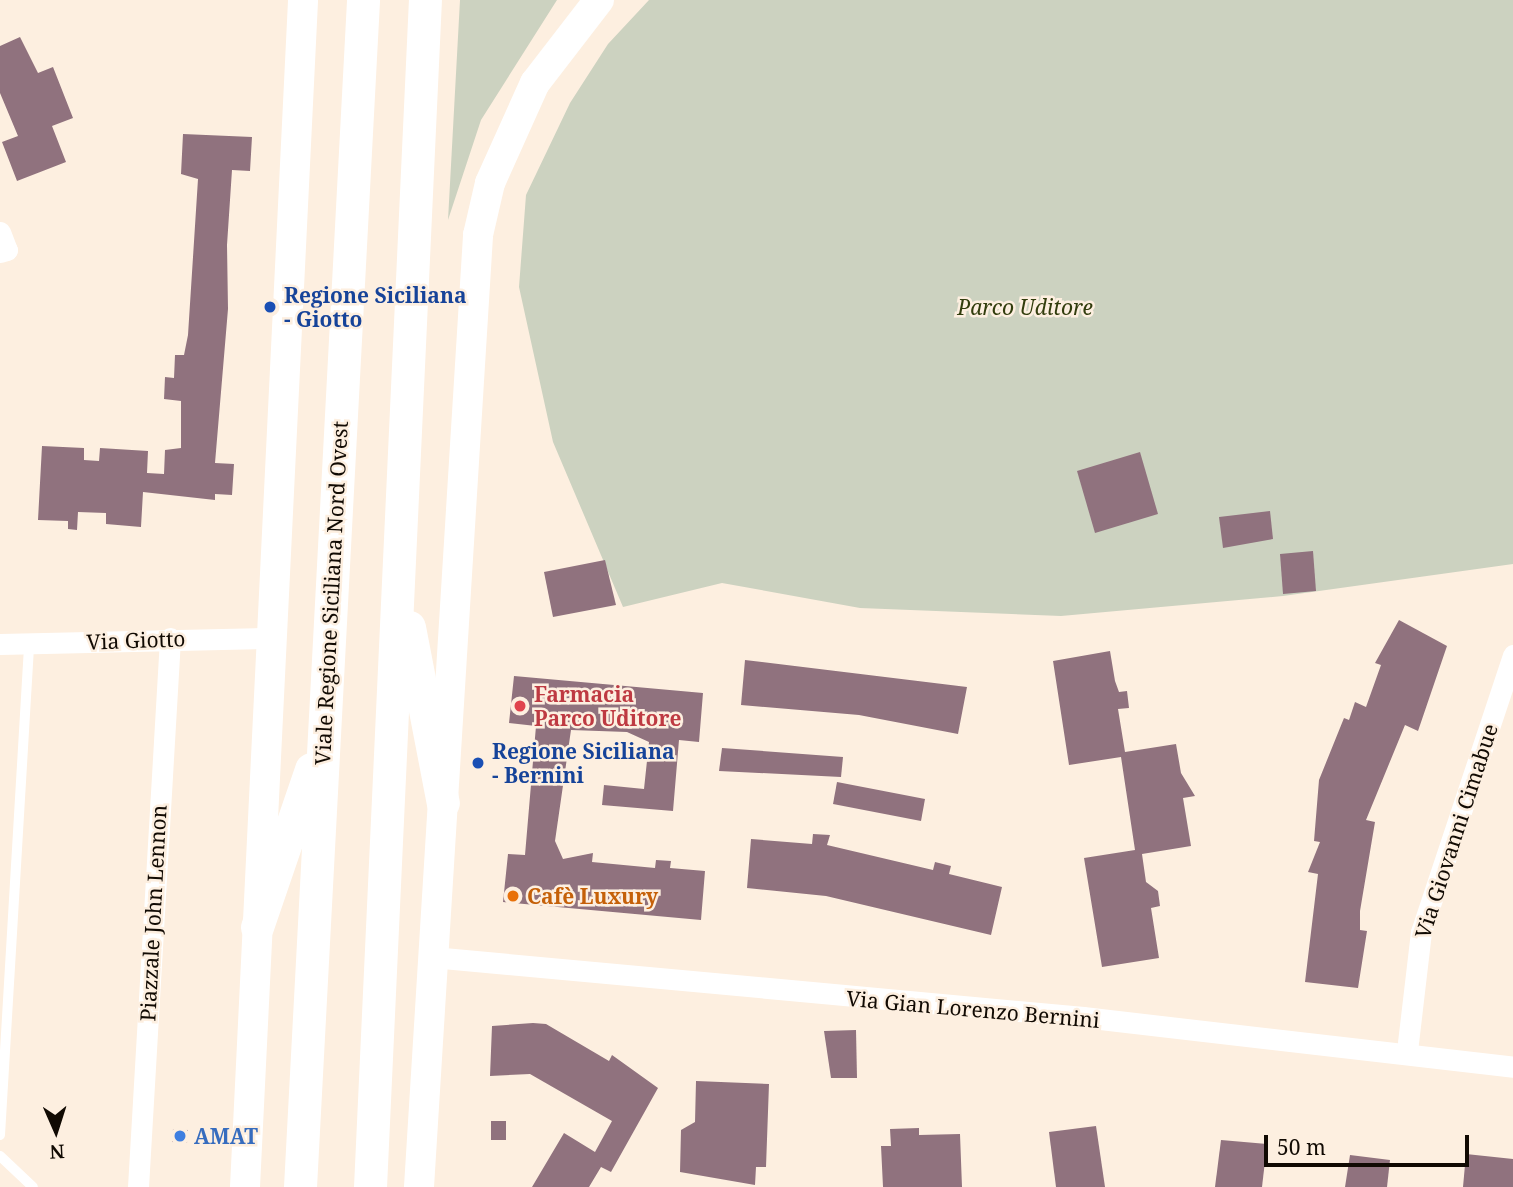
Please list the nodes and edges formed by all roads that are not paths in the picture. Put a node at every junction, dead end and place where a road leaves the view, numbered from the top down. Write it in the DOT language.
graph roads {
  1 [pos="303,0"];
  2 [pos="363,0"];
  3 [pos="425,0"];
  4 [pos="600,0"];
  5 [pos="0,232"];
  6 [pos="0,252"];
  7 [pos="399,573"];
  8 [pos="170,638"];
  9 [pos="272,638"];
  10 [pos="29,643"];
  11 [pos="0,644"];
  12 [pos="1513,655"];
  13 [pos="323,733"];
  14 [pos="443,803"];
  15 [pos="257,927"];
  16 [pos="432,957"];
  17 [pos="1407,1051"];
  18 [pos="1513,1067"];
  19 [pos="0,1135"];
  20 [pos="0,1156"];
  21 [pos="33,1187"];
  22 [pos="138,1187"];
  23 [pos="245,1187"];
  24 [pos="300,1187"];
  25 [pos="370,1187"];
  26 [pos="419,1187"];
  1 -- 9 [label="street"];
  2 -- 13 [label="main road, Viale Regione Siciliana Nord Ovest"];
  3 -- 7 [label="main road"];
  4 -- 14 [label="street"];
  5 -- 6 [label="street"];
  7 -- 14 [label="main road"];
  7 -- 25 [label="main road"];
  8 -- 9 [label="street, Via Giotto"];
  8 -- 10 [label="street, Via Giotto"];
  8 -- 22 [label="street, Piazzale John Lennon"];
  9 -- 15 [label="street"];
  10 -- 11 [label="street, Via Giotto"];
  10 -- 19 [label="lane"];
  12 -- 17 [label="street, Via Giovanni Cimabue"];
  13 -- 15 [label="main road"];
  13 -- 24 [label="main road, Viale Regione Siciliana Nord Ovest"];
  14 -- 16 [label="street"];
  15 -- 23 [label="street"];
  16 -- 17 [label="street, Via Gian Lorenzo Bernini"];
  16 -- 26 [label="street"];
  17 -- 18 [label="street, Via Gian Lorenzo Bernini"];
  20 -- 21 [label="lane"];
}
